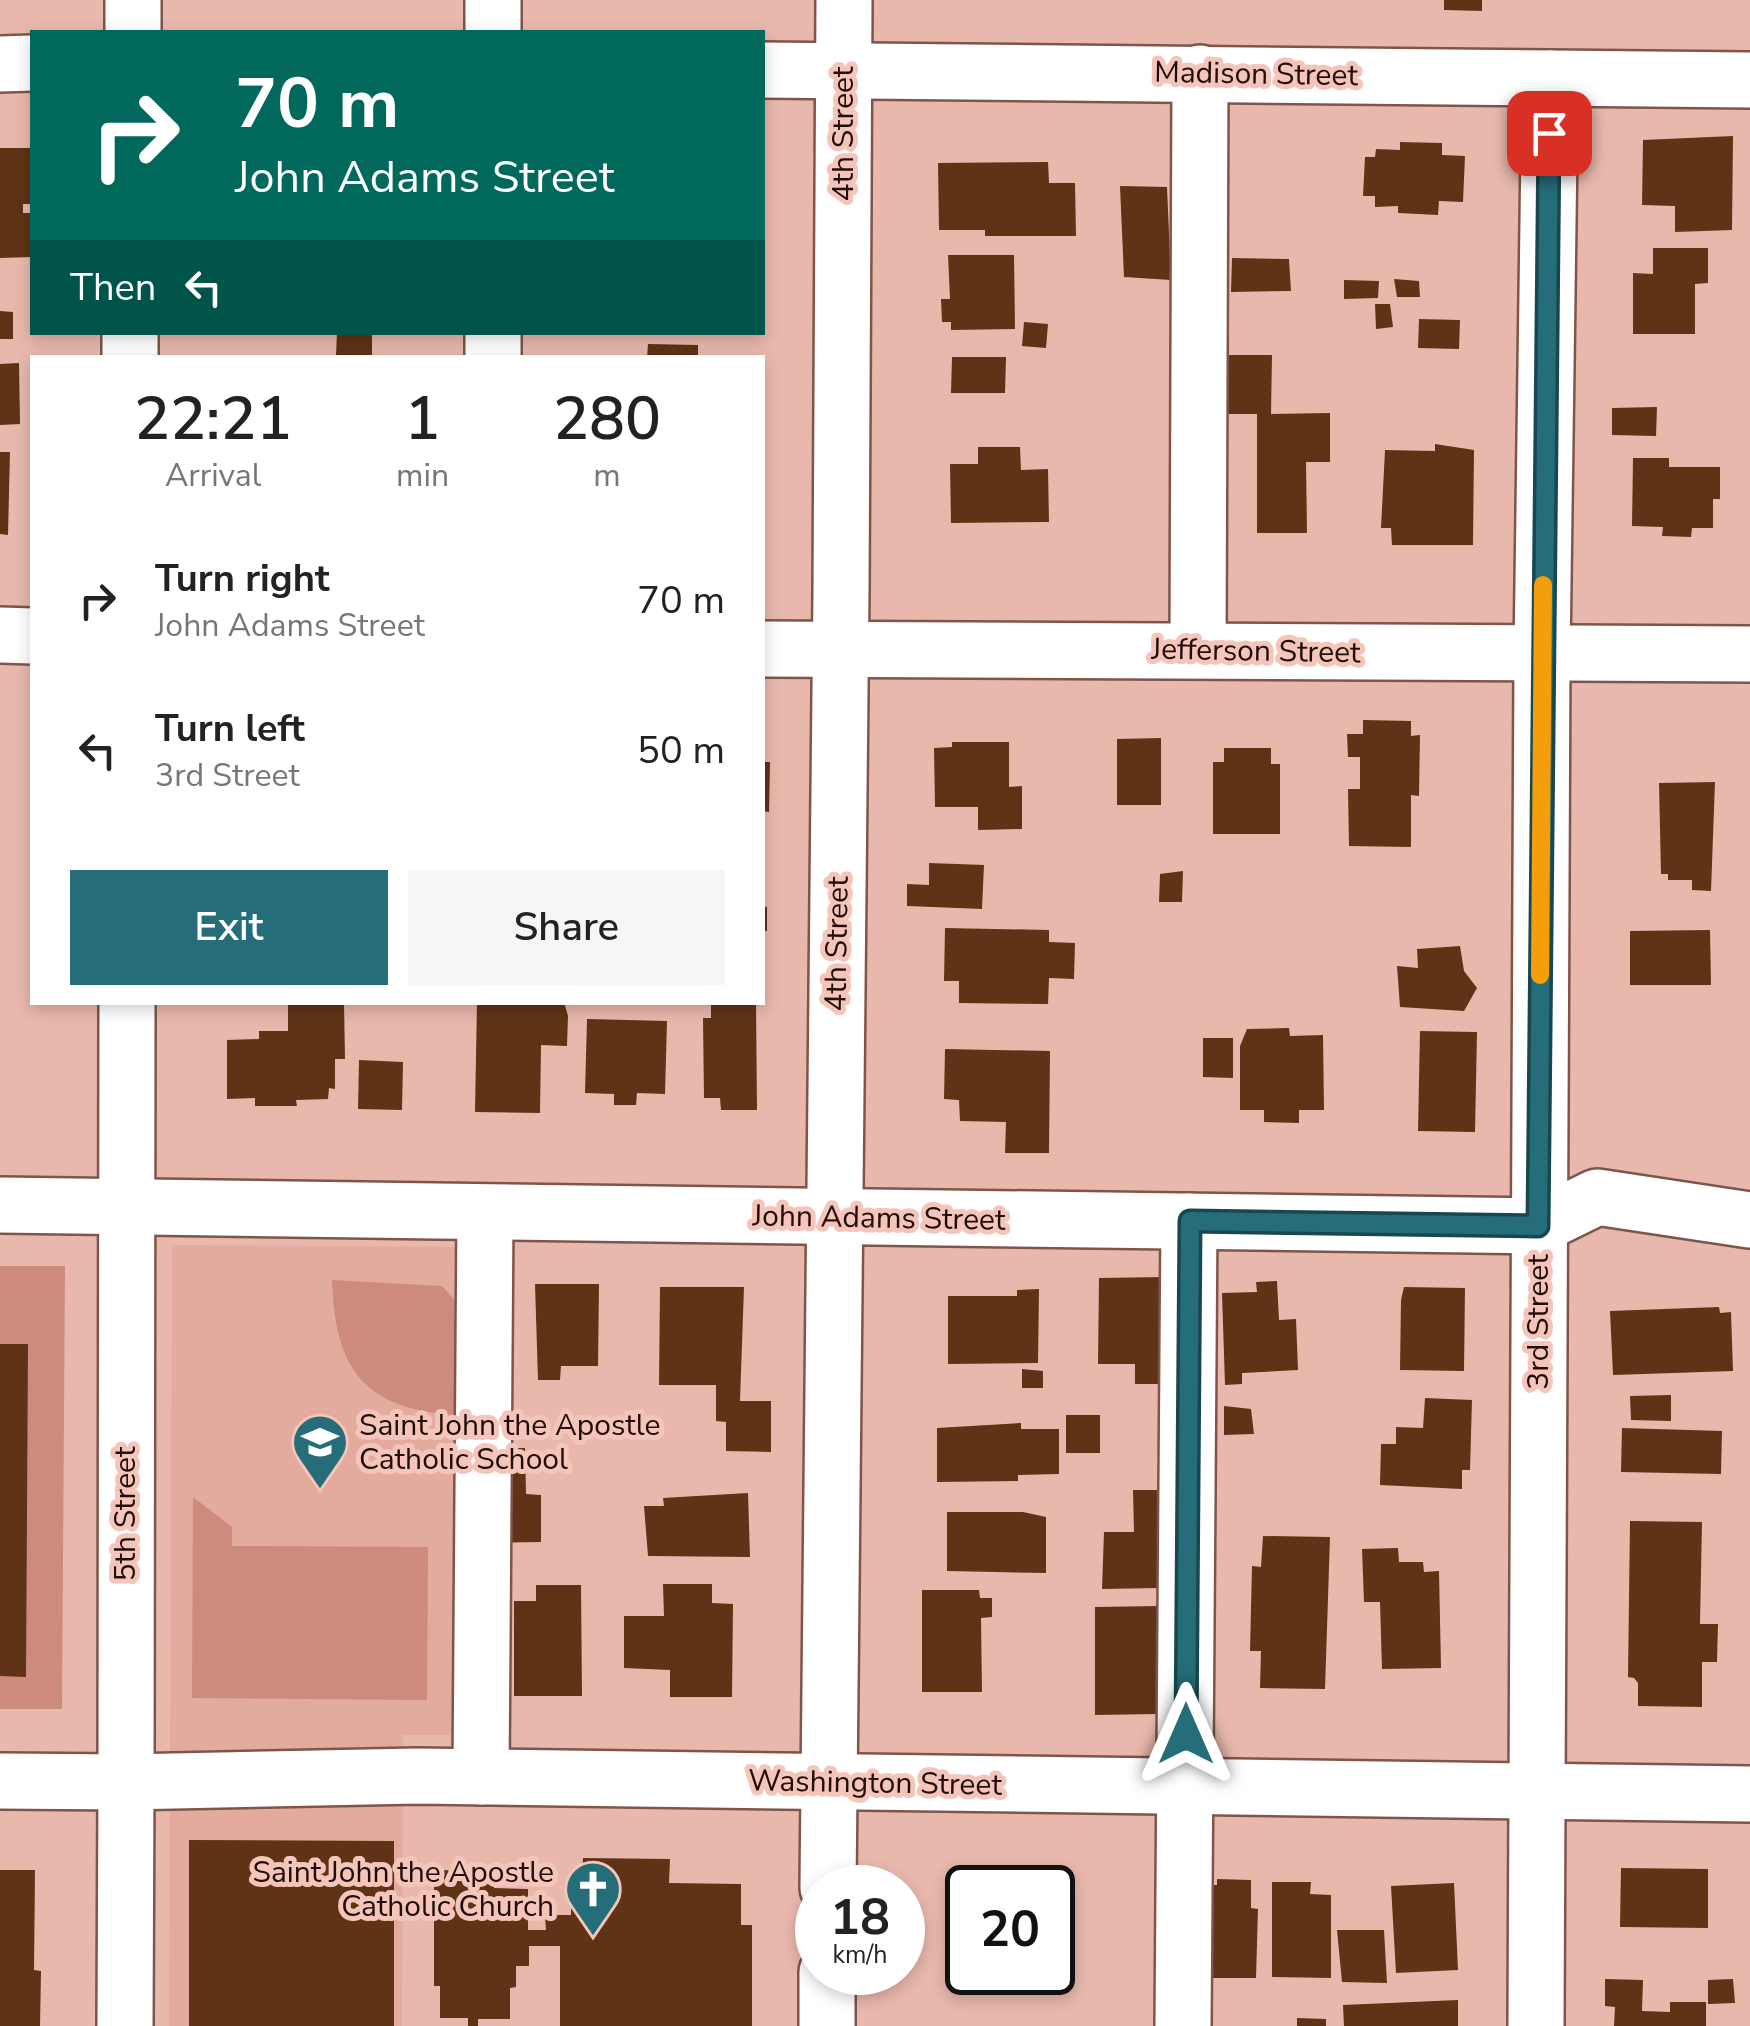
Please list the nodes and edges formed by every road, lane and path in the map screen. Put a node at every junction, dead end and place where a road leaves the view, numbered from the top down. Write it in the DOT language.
graph roads {
  1 [pos="133,0"];
  2 [pos="493,0"];
  3 [pos="844,0"];
  4 [pos="133,30"];
  5 [pos="493,30"];
  6 [pos="0,64"];
  7 [pos="30,64"];
  8 [pos="765,70"];
  9 [pos="843,70"];
  10 [pos="1200,73"];
  11 [pos="1550,78"];
  12 [pos="1750,80"];
  13 [pos="0,635"];
  14 [pos="30,636"];
  15 [pos="765,649"];
  16 [pos="1198,649"];
  17 [pos="840,651"];
  18 [pos="1542,654"];
  19 [pos="1750,654"];
  20 [pos="127,1005"];
  21 [pos="0,1205"];
  22 [pos="125,1206"];
  23 [pos="484,1213"];
  24 [pos="833,1218"];
  25 [pos="1750,1220"];
  26 [pos="1190,1221"];
  27 [pos="1538,1226"];
  28 [pos="481,1777"];
  29 [pos="0,1781"];
  30 [pos="126,1782"];
  31 [pos="828,1782"];
  32 [pos="1186,1787"];
  33 [pos="1537,1792"];
  34 [pos="1750,1794"];
  35 [pos="828,1865"];
  36 [pos="827,1995"];
  37 [pos="125,2026"];
  38 [pos="827,2026"];
  39 [pos="1183,2026"];
  40 [pos="1536,2026"];
  1 -- 4 [label="street"];
  2 -- 5 [label="street"];
  3 -- 9 [label="street, 4th Street"];
  6 -- 7 [label="street"];
  8 -- 9 [label="street, Madison Street"];
  9 -- 10 [label="street, Madison Street"];
  9 -- 17 [label="street, 4th Street"];
  10 -- 11 [label="street, Madison Street"];
  10 -- 16 [label="street"];
  11 -- 12 [label="street, Madison Street"];
  11 -- 18 [label="street, 3rd Street"];
  13 -- 14 [label="street"];
  15 -- 17 [label="street, Jefferson Street"];
  16 -- 17 [label="street, Jefferson Street"];
  16 -- 18 [label="street, Jefferson Street"];
  17 -- 24 [label="street, 4th Street"];
  18 -- 19 [label="street, Jefferson Street"];
  18 -- 27 [label="street, 3rd Street"];
  20 -- 22 [label="street, 5th Street"];
  21 -- 22 [label="street, John Adams Street"];
  22 -- 23 [label="street, John Adams Street"];
  22 -- 30 [label="street, 5th Street"];
  23 -- 24 [label="street, John Adams Street"];
  23 -- 28 [label="street"];
  24 -- 26 [label="street, John Adams Street"];
  24 -- 31 [label="street, 4th Street"];
  25 -- 27 [label="street, John Adams Street"];
  26 -- 27 [label="street, John Adams Street"];
  26 -- 32 [label="street"];
  27 -- 33 [label="street, 3rd Street"];
  28 -- 30 [label="street, Washington Street"];
  28 -- 31 [label="street, Washington Street"];
  29 -- 30 [label="street, Washington Street"];
  30 -- 37 [label="street, 5th Street"];
  31 -- 32 [label="street, Washington Street"];
  31 -- 35 [label="street, 4th Street"];
  32 -- 33 [label="street, Washington Street"];
  32 -- 39 [label="street"];
  33 -- 34 [label="street, Washington Street"];
  33 -- 40 [label="street, 3rd Street"];
  36 -- 38 [label="street"];
}
